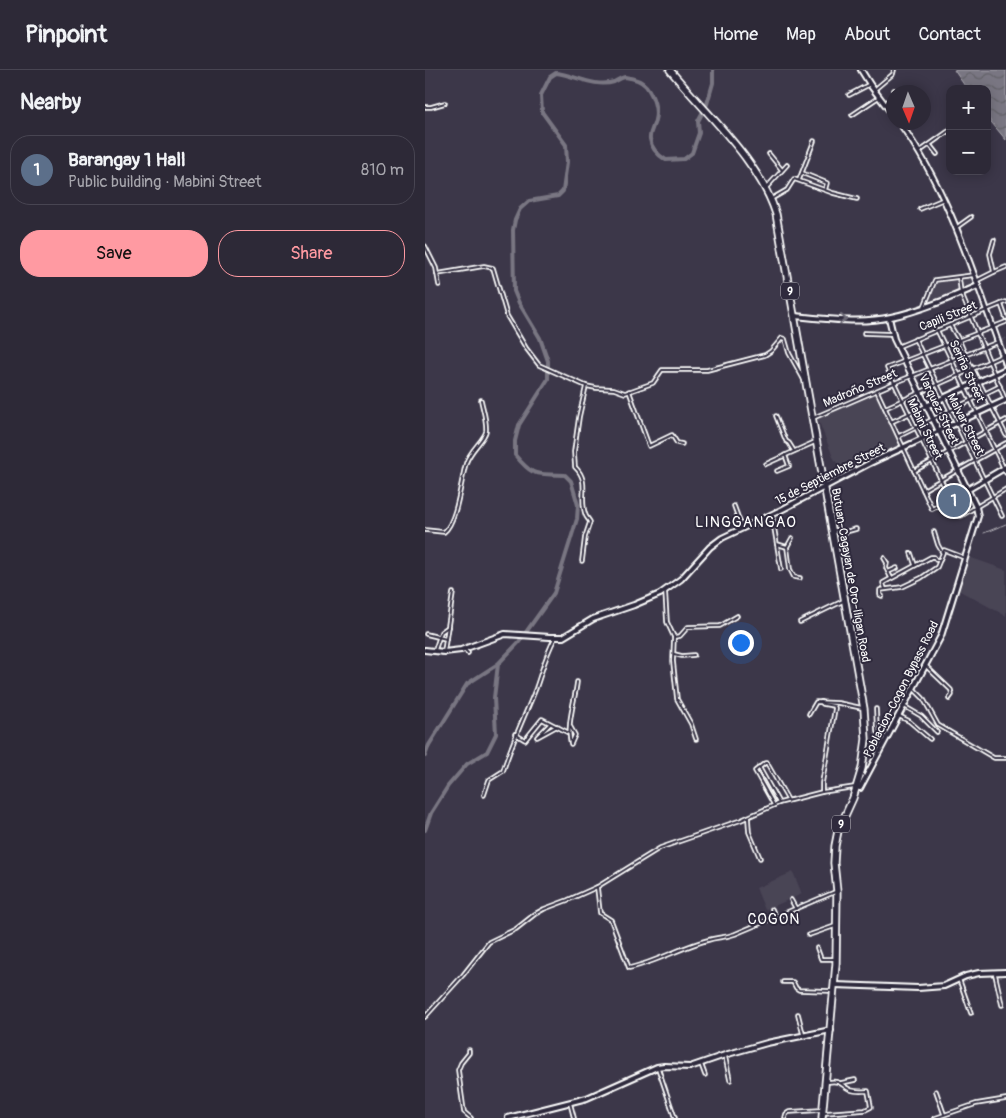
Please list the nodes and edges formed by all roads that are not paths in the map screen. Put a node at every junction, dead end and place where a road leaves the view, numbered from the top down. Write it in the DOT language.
graph roads {
  1 [pos="670,70"];
  2 [pos="861,70"];
  3 [pos="895,70"];
  4 [pos="869,84"];
  5 [pos="874,90"];
  6 [pos="849,95"];
  7 [pos="879,97"];
  8 [pos="445,103"];
  9 [pos="425,106"];
  10 [pos="886,106"];
  11 [pos="852,115"];
  12 [pos="904,130"];
  13 [pos="946,133"];
  14 [pos="814,141"];
  15 [pos="930,144"];
  16 [pos="919,152"];
  17 [pos="769,154"];
  18 [pos="937,154"];
  19 [pos="787,165"];
  20 [pos="782,170"];
  21 [pos="802,173"];
  22 [pos="799,180"];
  23 [pos="765,188"];
  24 [pos="825,190"];
  25 [pos="857,199"];
  26 [pos="943,199"];
  27 [pos="771,200"];
  28 [pos="920,209"];
  29 [pos="971,217"];
  30 [pos="955,229"];
  31 [pos="994,240"];
  32 [pos="425,246"];
  33 [pos="1006,267"];
  34 [pos="995,272"];
  35 [pos="437,274"];
  36 [pos="973,275"];
  37 [pos="959,278"];
  38 [pos="977,284"];
  39 [pos="439,285"];
  40 [pos="961,293"];
  41 [pos="1006,302"];
  42 [pos="1001,304"];
  43 [pos="924,307"];
  44 [pos="987,310"];
  45 [pos="795,316"];
  46 [pos="971,316"];
  47 [pos="889,318"];
  48 [pos="1006,318"];
  49 [pos="1006,322"];
  50 [pos="950,325"];
  51 [pos="993,327"];
  52 [pos="937,330"];
  53 [pos="864,333"];
  54 [pos="978,333"];
  55 [pos="892,334"];
  56 [pos="915,339"];
  57 [pos="959,340"];
  58 [pos="998,342"];
  59 [pos="946,345"];
  60 [pos="897,346"];
  61 [pos="984,347"];
  62 [pos="921,354"];
  63 [pos="965,354"];
  64 [pos="1004,354"];
  65 [pos="904,360"];
  66 [pos="951,360"];
  67 [pos="989,361"];
  68 [pos="1006,364"];
  69 [pos="929,369"];
  70 [pos="973,369"];
  71 [pos="1006,369"];
  72 [pos="959,374"];
  73 [pos="995,374"];
  74 [pos="911,376"];
  75 [pos="806,380"];
  76 [pos="979,382"];
  77 [pos="894,383"];
  78 [pos="937,384"];
  79 [pos="586,386"];
  80 [pos="1000,386"];
  81 [pos="965,388"];
  82 [pos="877,390"];
  83 [pos="629,391"];
  84 [pos="919,392"];
  85 [pos="985,394"];
  86 [pos="944,398"];
  87 [pos="481,400"];
  88 [pos="902,400"];
  89 [pos="1006,400"];
  90 [pos="971,401"];
  91 [pos="926,406"];
  92 [pos="991,406"];
  93 [pos="885,408"];
  94 [pos="950,411"];
  95 [pos="977,413"];
  96 [pos="909,414"];
  97 [pos="776,416"];
  98 [pos="813,418"];
  99 [pos="933,420"];
  100 [pos="1006,420"];
  101 [pos="891,422"];
  102 [pos="1000,423"];
  103 [pos="956,424"];
  104 [pos="915,428"];
  105 [pos="986,431"];
  106 [pos="939,432"];
  107 [pos="1006,436"];
  108 [pos="898,437"];
  109 [pos="921,440"];
  110 [pos="817,441"];
  111 [pos="966,442"];
  112 [pos="1006,443"];
  113 [pos="682,444"];
  114 [pos="903,448"];
  115 [pos="995,450"];
  116 [pos="793,451"];
  117 [pos="949,452"];
  118 [pos="785,455"];
  119 [pos="975,461"];
  120 [pos="931,462"];
  121 [pos="766,464"];
  122 [pos="1005,467"];
  123 [pos="777,472"];
  124 [pos="914,472"];
  125 [pos="958,472"];
  126 [pos="1006,473"];
  127 [pos="984,480"];
  128 [pos="941,481"];
  129 [pos="825,487"];
  130 [pos="1006,489"];
  131 [pos="923,490"];
  132 [pos="967,490"];
  133 [pos="993,498"];
  134 [pos="950,500"];
  135 [pos="734,506"];
  136 [pos="976,508"];
  137 [pos="772,515"];
  138 [pos="1002,516"];
  139 [pos="742,528"];
  140 [pos="857,529"];
  141 [pos="425,530"];
  142 [pos="833,530"];
  143 [pos="934,532"];
  144 [pos="792,538"];
  145 [pos="776,544"];
  146 [pos="788,545"];
  147 [pos="942,552"];
  148 [pos="911,553"];
  149 [pos="884,558"];
  150 [pos="965,558"];
  151 [pos="940,560"];
  152 [pos="582,561"];
  153 [pos="915,565"];
  154 [pos="897,568"];
  155 [pos="781,569"];
  156 [pos="888,572"];
  157 [pos="800,578"];
  158 [pos="891,578"];
  159 [pos="885,589"];
  160 [pos="665,590"];
  161 [pos="453,593"];
  162 [pos="882,596"];
  163 [pos="845,600"];
  164 [pos="737,616"];
  165 [pos="800,622"];
  166 [pos="448,627"];
  167 [pos="426,634"];
  168 [pos="674,637"];
  169 [pos="439,638"];
  170 [pos="555,638"];
  171 [pos="446,640"];
  172 [pos="464,649"];
  173 [pos="425,650"];
  174 [pos="434,652"];
  175 [pos="444,652"];
  176 [pos="468,653"];
  177 [pos="673,654"];
  178 [pos="694,655"];
  179 [pos="926,666"];
  180 [pos="577,682"];
  181 [pos="914,689"];
  182 [pos="949,699"];
  183 [pos="821,702"];
  184 [pos="905,706"];
  185 [pos="864,709"];
  186 [pos="876,709"];
  187 [pos="809,714"];
  188 [pos="899,716"];
  189 [pos="550,724"];
  190 [pos="557,726"];
  191 [pos="570,726"];
  192 [pos="937,732"];
  193 [pos="569,733"];
  194 [pos="515,734"];
  195 [pos="887,738"];
  196 [pos="696,739"];
  197 [pos="930,739"];
  198 [pos="1006,758"];
  199 [pos="759,767"];
  200 [pos="857,787"];
  201 [pos="822,792"];
  202 [pos="484,795"];
  203 [pos="788,801"];
  204 [pos="779,803"];
  205 [pos="774,805"];
  206 [pos="748,817"];
  207 [pos="760,858"];
  208 [pos="597,887"];
  209 [pos="837,891"];
  210 [pos="791,900"];
  211 [pos="795,908"];
  212 [pos="772,910"];
  213 [pos="775,916"];
  214 [pos="837,925"];
  215 [pos="809,935"];
  216 [pos="817,948"];
  217 [pos="837,959"];
  218 [pos="995,971"];
  219 [pos="1006,972"];
  220 [pos="959,979"];
  221 [pos="783,982"];
  222 [pos="834,988"];
  223 [pos="1002,1005"];
  224 [pos="971,1013"];
  225 [pos="798,1014"];
  226 [pos="425,1017"];
  227 [pos="831,1030"];
  228 [pos="803,1034"];
  229 [pos="469,1050"];
  230 [pos="725,1056"];
  231 [pos="701,1064"];
  232 [pos="657,1067"];
  233 [pos="705,1075"];
  234 [pos="731,1080"];
  235 [pos="855,1080"];
  236 [pos="825,1083"];
  237 [pos="841,1083"];
  238 [pos="936,1091"];
  239 [pos="1006,1099"];
  240 [pos="570,1103"];
  241 [pos="823,1114"];
  242 [pos="944,1114"];
  243 [pos="471,1118"];
  244 [pos="508,1118"];
  245 [pos="574,1118"];
  246 [pos="675,1118"];
  247 [pos="785,1118"];
  248 [pos="935,1118"];
  1 -- 23 [label="highway, Butuan-Cagayan de Oro-Iligan Road / 9"];
  2 -- 4 [label="street"];
  3 -- 5 [label="street"];
  4 -- 5 [label="street"];
  4 -- 6 [label="street"];
  5 -- 7 [label="street"];
  7 -- 10 [label="street"];
  7 -- 11 [label="street"];
  8 -- 9 [label="street"];
  12 -- 16 [label="street"];
  13 -- 15 [label="street"];
  14 -- 21 [label="street"];
  15 -- 16 [label="street"];
  15 -- 18 [label="street"];
  16 -- 26 [label="street"];
  17 -- 20 [label="street"];
  19 -- 20 [label="street"];
  20 -- 23 [label="street"];
  21 -- 22 [label="street"];
  21 -- 24 [label="street"];
  22 -- 24 [label="street"];
  22 -- 27 [label="street"];
  23 -- 27 [label="highway, Butuan-Cagayan de Oro-Iligan Road / 9"];
  24 -- 25 [label="street"];
  26 -- 28 [label="street"];
  26 -- 30 [label="street"];
  27 -- 45 [label="highway, Butuan-Cagayan de Oro-Iligan Road / 9"];
  29 -- 30 [label="street"];
  30 -- 36 [label="street"];
  31 -- 34 [label="street"];
  32 -- 35 [label="street"];
  33 -- 34 [label="street"];
  34 -- 38 [label="street"];
  35 -- 39 [label="street"];
  35 -- 79 [label="street"];
  36 -- 37 [label="street"];
  36 -- 38 [label="street"];
  37 -- 40 [label="street"];
  37 -- 43 [label="street"];
  38 -- 40 [label="street"];
  38 -- 44 [label="street"];
  40 -- 43 [label="street"];
  40 -- 46 [label="street"];
  41 -- 42 [label="street, Capili Street"];
  42 -- 44 [label="street, Capili Street"];
  42 -- 48 [label="street"];
  43 -- 47 [label="street"];
  44 -- 46 [label="street, Capili Street"];
  44 -- 51 [label="street"];
  45 -- 47 [label="street, one-way"];
  45 -- 75 [label="highway, Butuan-Cagayan de Oro-Iligan Road / 9"];
  46 -- 50 [label="street, Capili Street"];
  46 -- 54 [label="street"];
  47 -- 55 [label="street, Varquez Street"];
  49 -- 51 [label="street"];
  50 -- 52 [label="street, Capili Street"];
  50 -- 57 [label="street"];
  51 -- 54 [label="street"];
  51 -- 58 [label="street"];
  52 -- 56 [label="street, Capili Street"];
  52 -- 59 [label="street, Seriña Street"];
  53 -- 55 [label="street"];
  54 -- 57 [label="street"];
  54 -- 61 [label="street"];
  55 -- 60 [label="street, Varquez Street"];
  56 -- 60 [label="street, Capili Street"];
  56 -- 62 [label="street, Malvar Street"];
  57 -- 59 [label="street"];
  57 -- 63 [label="street"];
  58 -- 61 [label="street, Madroño Street"];
  58 -- 64 [label="street"];
  59 -- 62 [label="street"];
  59 -- 66 [label="street, Seriña Street"];
  60 -- 65 [label="street, Varquez Street"];
  61 -- 63 [label="street, Madroño Street"];
  61 -- 67 [label="street"];
  62 -- 65 [label="street"];
  62 -- 69 [label="street, Malvar Street"];
  63 -- 66 [label="street, Madroño Street"];
  63 -- 70 [label="street"];
  64 -- 67 [label="street"];
  64 -- 68 [label="street"];
  65 -- 74 [label="street, Varquez Street"];
  65 -- 77 [label="street, Mabini Street"];
  66 -- 69 [label="street, Madroño Street"];
  66 -- 72 [label="street, Seriña Street"];
  67 -- 70 [label="street"];
  67 -- 73 [label="street"];
  69 -- 74 [label="street, Madroño Street"];
  69 -- 78 [label="street, Malvar Street"];
  70 -- 72 [label="street"];
  70 -- 76 [label="street"];
  71 -- 73 [label="street"];
  72 -- 78 [label="street"];
  72 -- 81 [label="street, Seriña Street"];
  73 -- 76 [label="street"];
  73 -- 80 [label="street"];
  74 -- 77 [label="street, Madroño Street"];
  74 -- 84 [label="street, Varquez Street"];
  75 -- 83 [label="street"];
  75 -- 98 [label="highway, Butuan-Cagayan de Oro-Iligan Road / 9"];
  76 -- 81 [label="street"];
  76 -- 85 [label="street"];
  77 -- 82 [label="street, Madroño Street"];
  77 -- 88 [label="street, Mabini Street"];
  78 -- 84 [label="street"];
  78 -- 86 [label="street, Malvar Street"];
  79 -- 83 [label="street"];
  79 -- 152 [label="street"];
  80 -- 85 [label="street"];
  80 -- 89 [label="street"];
  81 -- 86 [label="street"];
  81 -- 90 [label="street, Seriña Street"];
  82 -- 93 [label="street"];
  82 -- 98 [label="street, Madroño Street"];
  83 -- 113 [label="street"];
  84 -- 88 [label="street"];
  84 -- 91 [label="street, Varquez Street"];
  85 -- 90 [label="street"];
  85 -- 92 [label="street"];
  86 -- 91 [label="street"];
  86 -- 94 [label="street, Malvar Street"];
  87 -- 141 [label="street"];
  88 -- 93 [label="street"];
  88 -- 96 [label="street, Mabini Street"];
  89 -- 92 [label="street, 15 de Septiembre Street"];
  90 -- 94 [label="street"];
  90 -- 95 [label="street, Seriña Street"];
  91 -- 96 [label="street"];
  91 -- 99 [label="street, Varquez Street"];
  92 -- 95 [label="street, 15 de Septiembre Street"];
  92 -- 102 [label="street"];
  93 -- 101 [label="street"];
  94 -- 99 [label="street"];
  94 -- 103 [label="street, Malvar Street"];
  95 -- 103 [label="street, 15 de Septiembre Street"];
  95 -- 105 [label="street, Seriña Street"];
  96 -- 101 [label="street"];
  96 -- 104 [label="street, Mabini Street"];
  97 -- 116 [label="street"];
  98 -- 110 [label="highway, Butuan-Cagayan de Oro-Iligan Road / 9"];
  99 -- 104 [label="street"];
  99 -- 106 [label="street, Varquez Street"];
  100 -- 102 [label="street"];
  101 -- 108 [label="street"];
  102 -- 105 [label="street"];
  102 -- 107 [label="street"];
  103 -- 106 [label="street, 15 de Septiembre Street"];
  103 -- 111 [label="street, Malvar Street"];
  104 -- 108 [label="street"];
  104 -- 109 [label="street, Mabini Street"];
  105 -- 111 [label="street"];
  105 -- 115 [label="street, Seriña Street"];
  106 -- 109 [label="street, 15 de Septiembre Street"];
  106 -- 117 [label="street, Varquez Street"];
  108 -- 114 [label="street"];
  109 -- 114 [label="street, 15 de Septiembre Street"];
  109 -- 120 [label="street, Mabini Street"];
  110 -- 116 [label="street"];
  110 -- 129 [label="highway, Butuan-Cagayan de Oro-Iligan Road / 9"];
  111 -- 117 [label="street"];
  111 -- 119 [label="street, Malvar Street"];
  112 -- 115 [label="street"];
  114 -- 124 [label="street"];
  114 -- 129 [label="street, 15 de Septiembre Street"];
  115 -- 119 [label="street"];
  115 -- 122 [label="street, Seriña Street"];
  116 -- 118 [label="street"];
  117 -- 120 [label="street"];
  117 -- 125 [label="street, Varquez Street"];
  118 -- 121 [label="street"];
  118 -- 123 [label="street"];
  119 -- 125 [label="street"];
  119 -- 127 [label="street, Malvar Street"];
  120 -- 124 [label="street"];
  120 -- 128 [label="street, Mabini Street"];
  122 -- 126 [label="street, Seriña Street"];
  122 -- 127 [label="street"];
  124 -- 131 [label="street"];
  125 -- 128 [label="street"];
  125 -- 132 [label="street, Varquez Street"];
  127 -- 132 [label="street"];
  127 -- 133 [label="street, Malvar Street"];
  128 -- 131 [label="street"];
  128 -- 134 [label="street, Mabini Street"];
  129 -- 137 [label="street, 15 de Septiembre Street"];
  129 -- 142 [label="highway, Butuan-Cagayan de Oro-Iligan Road / 9"];
  130 -- 133 [label="street"];
  131 -- 134 [label="street"];
  132 -- 134 [label="street"];
  132 -- 136 [label="street, Varquez Street"];
  133 -- 136 [label="street"];
  133 -- 138 [label="street, Malvar Street"];
  134 -- 136 [label="street"];
  135 -- 139 [label="street"];
  136 -- 150 [label="street, Poblacion-Cogon Bypass Road"];
  137 -- 139 [label="street, 15 de Septiembre Street"];
  137 -- 145 [label="street"];
  139 -- 160 [label="street, 15 de Septiembre Street"];
  140 -- 142 [label="street"];
  142 -- 163 [label="highway, Butuan-Cagayan de Oro-Iligan Road / 9"];
  143 -- 147 [label="street"];
  144 -- 146 [label="street"];
  145 -- 146 [label="street"];
  145 -- 155 [label="street"];
  146 -- 157 [label="street"];
  147 -- 150 [label="street"];
  147 -- 151 [label="street"];
  148 -- 153 [label="street"];
  149 -- 156 [label="street"];
  150 -- 179 [label="street, Poblacion-Cogon Bypass Road"];
  151 -- 153 [label="street"];
  151 -- 159 [label="street"];
  153 -- 158 [label="street"];
  154 -- 156 [label="street"];
  156 -- 158 [label="street"];
  158 -- 159 [label="street"];
  159 -- 162 [label="street"];
  160 -- 168 [label="street"];
  160 -- 170 [label="street, 15 de Septiembre Street"];
  161 -- 166 [label="street"];
  163 -- 165 [label="street"];
  163 -- 185 [label="highway, Butuan-Cagayan de Oro-Iligan Road / 9"];
  164 -- 168 [label="street"];
  166 -- 169 [label="street"];
  166 -- 171 [label="street"];
  167 -- 169 [label="street"];
  168 -- 177 [label="street"];
  169 -- 171 [label="street"];
  169 -- 174 [label="street"];
  170 -- 172 [label="street"];
  170 -- 194 [label="street"];
  171 -- 175 [label="street"];
  172 -- 175 [label="street"];
  172 -- 176 [label="street"];
  173 -- 174 [label="street"];
  174 -- 175 [label="street"];
  177 -- 178 [label="street"];
  177 -- 196 [label="street"];
  179 -- 181 [label="street, Poblacion-Cogon Bypass Road"];
  179 -- 182 [label="street"];
  180 -- 191 [label="street"];
  181 -- 184 [label="street, Poblacion-Cogon Bypass Road"];
  181 -- 198 [label="street"];
  183 -- 185 [label="street"];
  183 -- 187 [label="street"];
  183 -- 201 [label="street"];
  184 -- 188 [label="street, Poblacion-Cogon Bypass Road"];
  184 -- 192 [label="street"];
  185 -- 200 [label="highway, Butuan-Cagayan de Oro-Iligan Road / 9"];
  186 -- 195 [label="street"];
  188 -- 195 [label="street, Poblacion-Cogon Bypass Road"];
  188 -- 197 [label="street"];
  189 -- 190 [label="street"];
  189 -- 190 [label="street"];
  189 -- 194 [label="street"];
  190 -- 193 [label="street"];
  191 -- 193 [label="street"];
  191 -- 193 [label="street"];
  194 -- 202 [label="street"];
  195 -- 200 [label="street, Poblacion-Cogon Bypass Road"];
  199 -- 203 [label="street"];
  199 -- 204 [label="street"];
  199 -- 205 [label="street"];
  200 -- 201 [label="street"];
  200 -- 209 [label="highway, Butuan-Cagayan de Oro-Iligan Road / 9"];
  201 -- 203 [label="street"];
  203 -- 204 [label="street"];
  204 -- 205 [label="street"];
  205 -- 206 [label="street"];
  206 -- 207 [label="street"];
  206 -- 208 [label="street"];
  208 -- 213 [label="street"];
  208 -- 226 [label="street"];
  209 -- 211 [label="street"];
  209 -- 214 [label="highway, Butuan-Cagayan de Oro-Iligan Road / 9"];
  210 -- 211 [label="street"];
  211 -- 213 [label="street"];
  212 -- 213 [label="street"];
  214 -- 215 [label="street"];
  214 -- 217 [label="highway, Butuan-Cagayan de Oro-Iligan Road / 9"];
  216 -- 217 [label="street"];
  217 -- 222 [label="highway, Butuan-Cagayan de Oro-Iligan Road / 9"];
  218 -- 219 [label="street"];
  218 -- 220 [label="street"];
  218 -- 223 [label="street"];
  220 -- 222 [label="street"];
  220 -- 224 [label="street"];
  221 -- 222 [label="street"];
  222 -- 227 [label="highway, Butuan-Cagayan de Oro-Iligan Road / 9"];
  225 -- 228 [label="street"];
  227 -- 228 [label="street"];
  227 -- 236 [label="highway, Butuan-Cagayan de Oro-Iligan Road / 9"];
  228 -- 230 [label="street"];
  229 -- 243 [label="street"];
  230 -- 231 [label="street"];
  230 -- 234 [label="street"];
  231 -- 232 [label="street"];
  231 -- 233 [label="street"];
  232 -- 240 [label="street"];
  232 -- 246 [label="street"];
  235 -- 237 [label="street"];
  236 -- 237 [label="street"];
  236 -- 241 [label="highway, Butuan-Cagayan de Oro-Iligan Road / 9"];
  237 -- 241 [label="street"];
  238 -- 242 [label="street"];
  239 -- 242 [label="street"];
  240 -- 244 [label="street"];
  240 -- 245 [label="street"];
  241 -- 247 [label="street"];
  242 -- 248 [label="street"];
}
